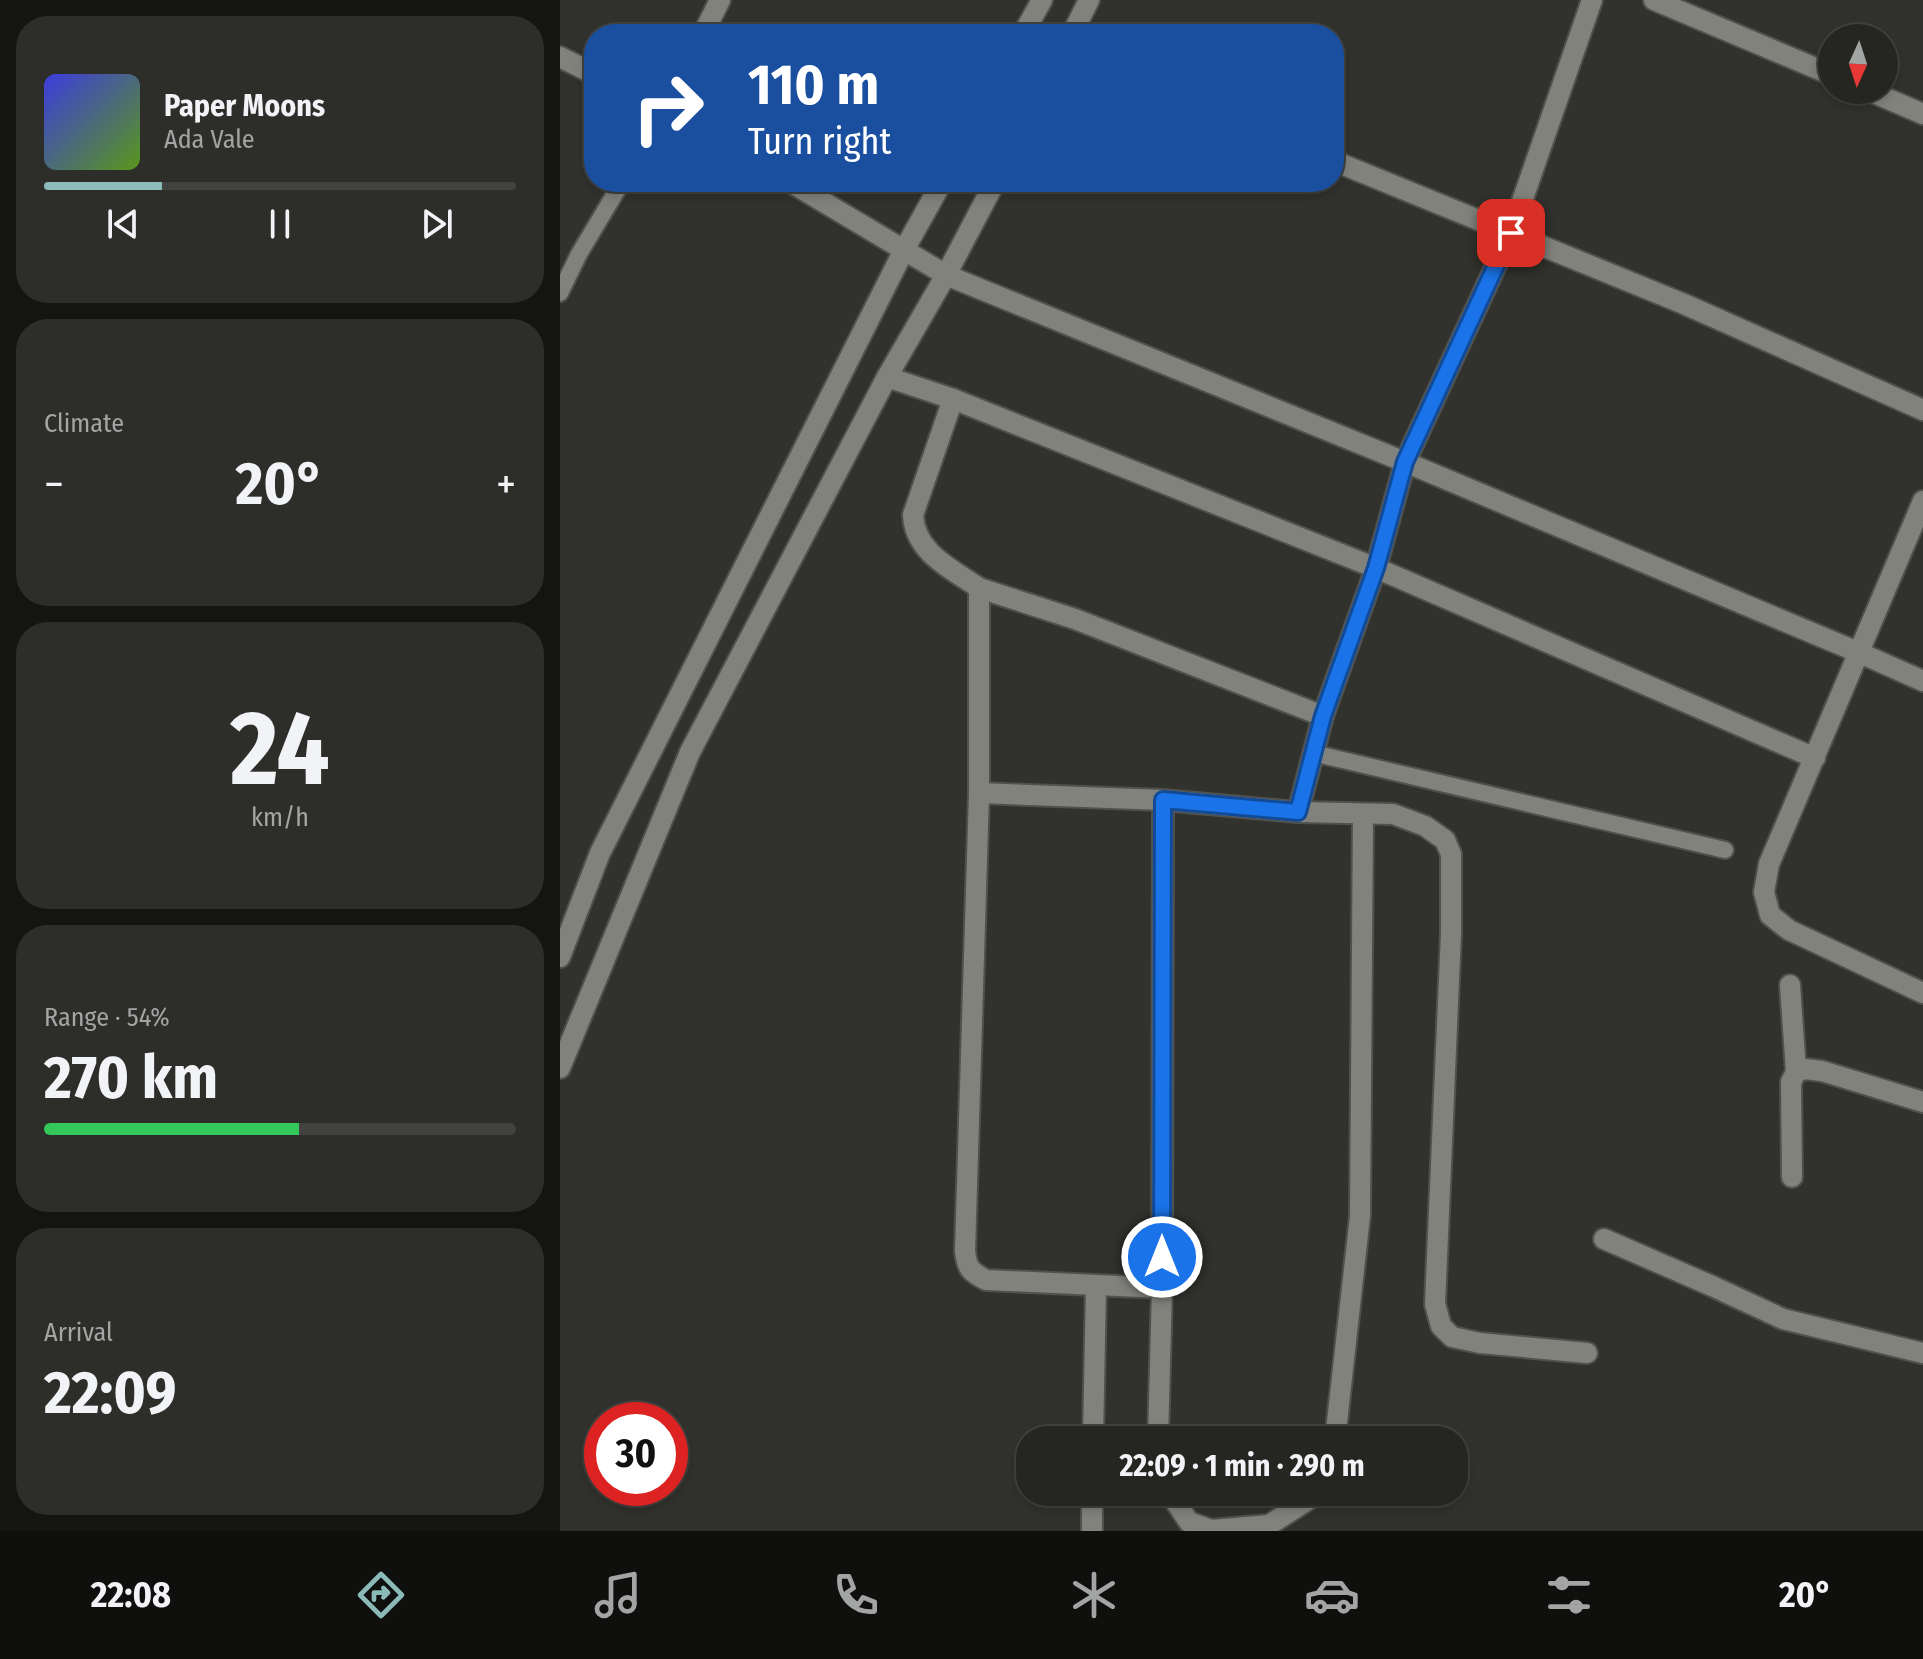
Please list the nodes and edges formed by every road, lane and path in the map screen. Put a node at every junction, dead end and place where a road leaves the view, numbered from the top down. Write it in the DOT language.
graph roads {
  1 [pos="720,0"];
  2 [pos="1042,0"];
  3 [pos="1089,0"];
  4 [pos="1592,0"];
  5 [pos="1654,0"];
  6 [pos="708,24"];
  7 [pos="1029,24"];
  8 [pos="1077,24"];
  9 [pos="560,57"];
  10 [pos="584,69"];
  11 [pos="1818,69"];
  12 [pos="1898,103"];
  13 [pos="1923,114"];
  14 [pos="1344,165"];
  15 [pos="616,192"];
  16 [pos="807,192"];
  17 [pos="936,192"];
  18 [pos="990,192"];
  19 [pos="1511,233"];
  20 [pos="904,250"];
  21 [pos="946,275"];
  22 [pos="560,293"];
  23 [pos="887,377"];
  24 [pos="953,399"];
  25 [pos="1923,410"];
  26 [pos="1405,462"];
  27 [pos="1923,501"];
  28 [pos="1376,568"];
  29 [pos="979,588"];
  30 [pos="1860,653"];
  31 [pos="1923,681"];
  32 [pos="1323,716"];
  33 [pos="1313,753"];
  34 [pos="1815,758"];
  35 [pos="979,793"];
  36 [pos="1163,800"];
  37 [pos="1298,812"];
  38 [pos="1363,815"];
  39 [pos="1725,850"];
  40 [pos="560,957"];
  41 [pos="1790,985"];
  42 [pos="1923,993"];
  43 [pos="560,1068"];
  44 [pos="1796,1072"];
  45 [pos="1923,1102"];
  46 [pos="1792,1177"];
  47 [pos="1604,1239"];
  48 [pos="1096,1285"];
  49 [pos="1162,1288"];
  50 [pos="1587,1353"];
  51 [pos="1923,1353"];
  52 [pos="1093,1426"];
  53 [pos="1158,1426"];
  54 [pos="1337,1426"];
  55 [pos="1092,1506"];
  56 [pos="1178,1506"];
  57 [pos="1298,1506"];
  58 [pos="1092,1531"];
  1 -- 6 [label="street"];
  2 -- 7 [label="street"];
  3 -- 8 [label="street"];
  4 -- 19 [label="street"];
  5 -- 11 [label="street"];
  9 -- 10 [label="street"];
  12 -- 13 [label="street"];
  14 -- 19 [label="street"];
  15 -- 22 [label="lane"];
  16 -- 20 [label="street"];
  17 -- 20 [label="street"];
  18 -- 21 [label="street"];
  19 -- 25 [label="street"];
  19 -- 26 [label="street"];
  20 -- 21 [label="street"];
  20 -- 40 [label="street"];
  21 -- 23 [label="street"];
  21 -- 26 [label="street"];
  23 -- 24 [label="street"];
  23 -- 43 [label="street"];
  24 -- 28 [label="street"];
  24 -- 29 [label="street"];
  26 -- 28 [label="street"];
  26 -- 30 [label="street"];
  27 -- 30 [label="street"];
  28 -- 32 [label="street"];
  28 -- 34 [label="street"];
  29 -- 32 [label="street"];
  29 -- 35 [label="street"];
  30 -- 31 [label="street"];
  30 -- 34 [label="street"];
  32 -- 33 [label="street"];
  33 -- 37 [label="street"];
  33 -- 39 [label="lane"];
  34 -- 42 [label="street"];
  35 -- 36 [label="street"];
  35 -- 48 [label="street"];
  36 -- 37 [label="street"];
  36 -- 49 [label="street"];
  37 -- 38 [label="street"];
  38 -- 50 [label="street"];
  38 -- 54 [label="street"];
  41 -- 44 [label="street"];
  44 -- 45 [label="street"];
  44 -- 46 [label="street"];
  47 -- 51 [label="street"];
  48 -- 49 [label="street"];
  48 -- 52 [label="street"];
  49 -- 53 [label="street"];
  55 -- 58 [label="street"];
  56 -- 57 [label="street"];
}
